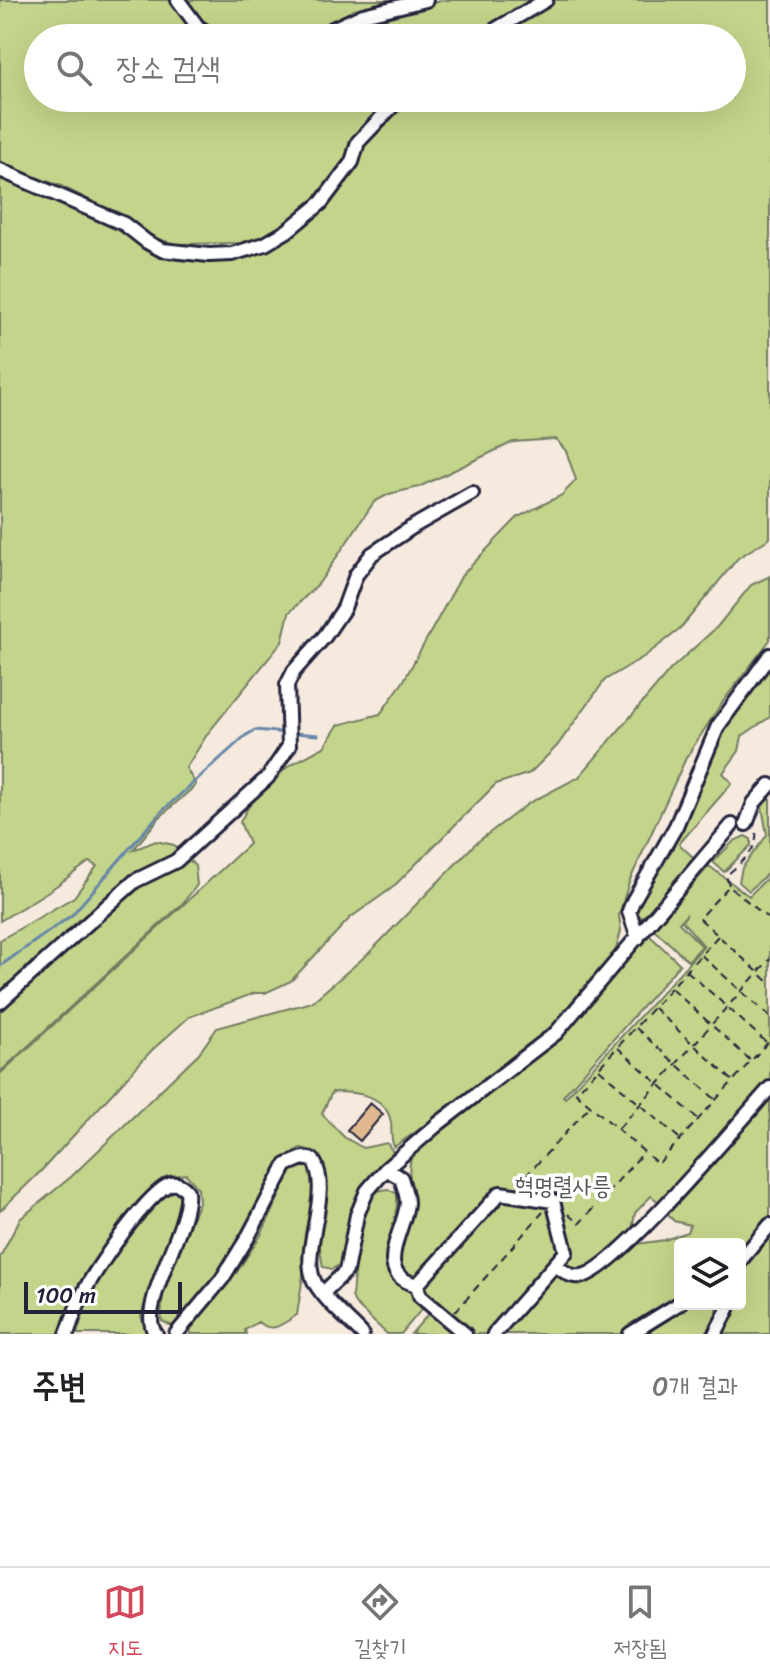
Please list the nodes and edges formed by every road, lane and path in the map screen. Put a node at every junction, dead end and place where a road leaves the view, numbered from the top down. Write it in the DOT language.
graph roads {
  1 [pos="178,0"];
  2 [pos="426,0"];
  3 [pos="546,0"];
  4 [pos="196,24"];
  5 [pos="343,24"];
  6 [pos="505,24"];
  7 [pos="387,112"];
  8 [pos="0,170"];
  9 [pos="472,493"];
  10 [pos="770,655"];
  11 [pos="770,785"];
  12 [pos="746,824"];
  13 [pos="732,825"];
  14 [pos="729,886"];
  15 [pos="770,920"];
  16 [pos="718,936"];
  17 [pos="638,938"];
  18 [pos="701,955"];
  19 [pos="770,959"];
  20 [pos="686,971"];
  21 [pos="758,972"];
  22 [pos="770,983"];
  23 [pos="671,988"];
  24 [pos="741,991"];
  25 [pos="0,1002"];
  26 [pos="727,1007"];
  27 [pos="653,1008"];
  28 [pos="770,1017"];
  29 [pos="711,1025"];
  30 [pos="635,1028"];
  31 [pos="769,1041"];
  32 [pos="693,1045"];
  33 [pos="617,1047"];
  34 [pos="751,1061"];
  35 [pos="676,1064"];
  36 [pos="598,1068"];
  37 [pos="733,1081"];
  38 [pos="658,1084"];
  39 [pos="770,1088"];
  40 [pos="716,1100"];
  41 [pos="591,1105"];
  42 [pos="640,1105"];
  43 [pos="698,1120"];
  44 [pos="618,1129"];
  45 [pos="680,1140"];
  46 [pos="644,1152"];
  47 [pos="546,1154"];
  48 [pos="386,1169"];
  49 [pos="599,1201"];
  50 [pos="534,1223"];
  51 [pos="770,1225"];
  52 [pos="746,1254"];
  53 [pos="555,1265"];
  54 [pos="417,1285"];
  55 [pos="323,1293"];
  56 [pos="674,1307"];
  57 [pos="727,1310"];
  58 [pos="448,1320"];
  59 [pos="180,1333"];
  60 [pos="67,1334"];
  61 [pos="156,1334"];
  62 [pos="362,1334"];
  63 [pos="465,1334"];
  64 [pos="494,1334"];
  65 [pos="630,1334"];
  66 [pos="715,1334"];
  1 -- 4 [label="street"];
  2 -- 5 [label="street"];
  3 -- 6 [label="street"];
  7 -- 8 [label="street"];
  9 -- 25 [label="street"];
  10 -- 17 [label="street"];
  11 -- 12 [label="street"];
  12 -- 14 [label="path"];
  13 -- 17 [label="street"];
  14 -- 15 [label="path"];
  14 -- 16 [label="path"];
  16 -- 18 [label="path"];
  16 -- 21 [label="path"];
  17 -- 48 [label="street"];
  18 -- 20 [label="path"];
  18 -- 24 [label="path"];
  19 -- 21 [label="path"];
  20 -- 23 [label="path"];
  20 -- 26 [label="path"];
  21 -- 22 [label="path"];
  21 -- 24 [label="path"];
  23 -- 27 [label="path"];
  23 -- 29 [label="path"];
  24 -- 26 [label="path"];
  24 -- 28 [label="path"];
  26 -- 29 [label="path"];
  26 -- 31 [label="path"];
  27 -- 30 [label="path"];
  27 -- 32 [label="path"];
  29 -- 32 [label="path"];
  29 -- 34 [label="path"];
  30 -- 33 [label="path"];
  30 -- 35 [label="path"];
  31 -- 34 [label="path"];
  32 -- 35 [label="path"];
  32 -- 37 [label="path"];
  33 -- 36 [label="path"];
  33 -- 38 [label="path"];
  34 -- 37 [label="path"];
  35 -- 38 [label="path"];
  35 -- 40 [label="path"];
  36 -- 41 [label="path"];
  36 -- 42 [label="path"];
  37 -- 40 [label="path"];
  38 -- 42 [label="path"];
  38 -- 43 [label="path"];
  39 -- 53 [label="street"];
  40 -- 43 [label="path"];
  41 -- 44 [label="path"];
  41 -- 47 [label="path"];
  42 -- 44 [label="path"];
  42 -- 45 [label="path"];
  43 -- 45 [label="path"];
  44 -- 46 [label="path"];
  45 -- 46 [label="path"];
  46 -- 49 [label="path"];
  48 -- 54 [label="street"];
  48 -- 55 [label="street"];
  50 -- 58 [label="path"];
  51 -- 52 [label="street"];
  53 -- 54 [label="street"];
  53 -- 64 [label="street"];
  54 -- 58 [label="street"];
  55 -- 59 [label="street"];
  55 -- 62 [label="street"];
  56 -- 65 [label="street"];
  57 -- 66 [label="street"];
  58 -- 63 [label="street"];
  60 -- 61 [label="street"];
}
